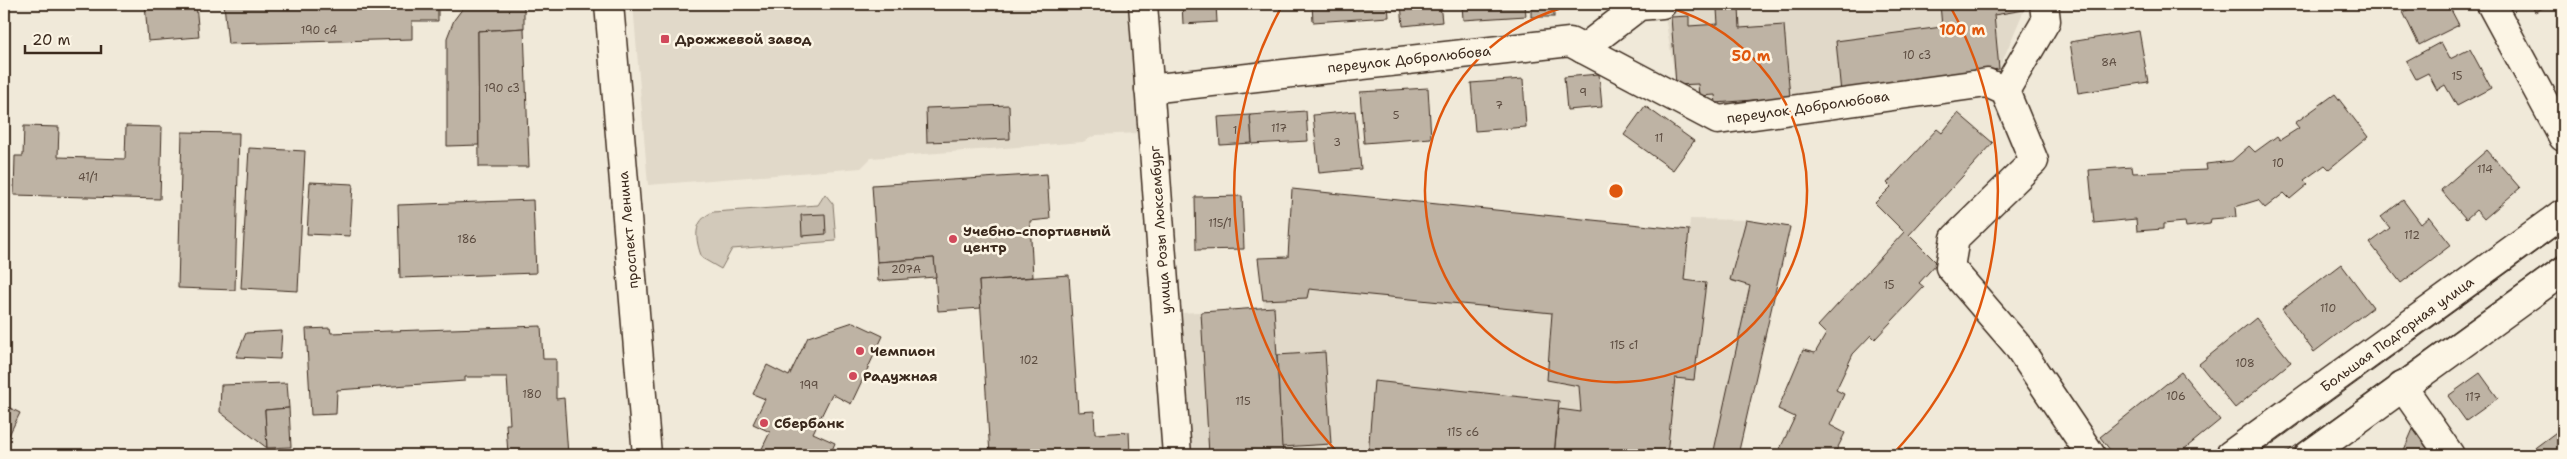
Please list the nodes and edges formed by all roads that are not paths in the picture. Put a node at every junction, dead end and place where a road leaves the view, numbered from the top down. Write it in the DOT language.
graph roads {
  1 [pos="609,4"];
  2 [pos="1143,4"];
  3 [pos="1662,4"];
  4 [pos="2044,4"];
  5 [pos="2491,4"];
  6 [pos="1583,49"];
  7 [pos="1149,90"];
  8 [pos="2005,91"];
  9 [pos="2563,137"];
  10 [pos="2563,213"];
  11 [pos="2563,272"];
  12 [pos="2402,386"];
  13 [pos="647,455"];
  14 [pos="1177,455"];
  15 [pos="2091,455"];
  16 [pos="2230,455"];
  17 [pos="2309,455"];
  18 [pos="2450,455"];
  1 -- 13 [label="street, проспект Ленина"];
  2 -- 7 [label="street, улица Розы Люксембург"];
  3 -- 6 [label="street"];
  4 -- 8 [label="street"];
  5 -- 9 [label="street"];
  6 -- 7 [label="street, переулок Добролюбова"];
  6 -- 8 [label="street, переулок Добролюбова"];
  7 -- 14 [label="street, улица Розы Люксембург"];
  8 -- 15 [label="street"];
  10 -- 16 [label="street, Большая Подгорная улица"];
  11 -- 12 [label="street"];
  12 -- 17 [label="street"];
  12 -- 18 [label="street"];
}
